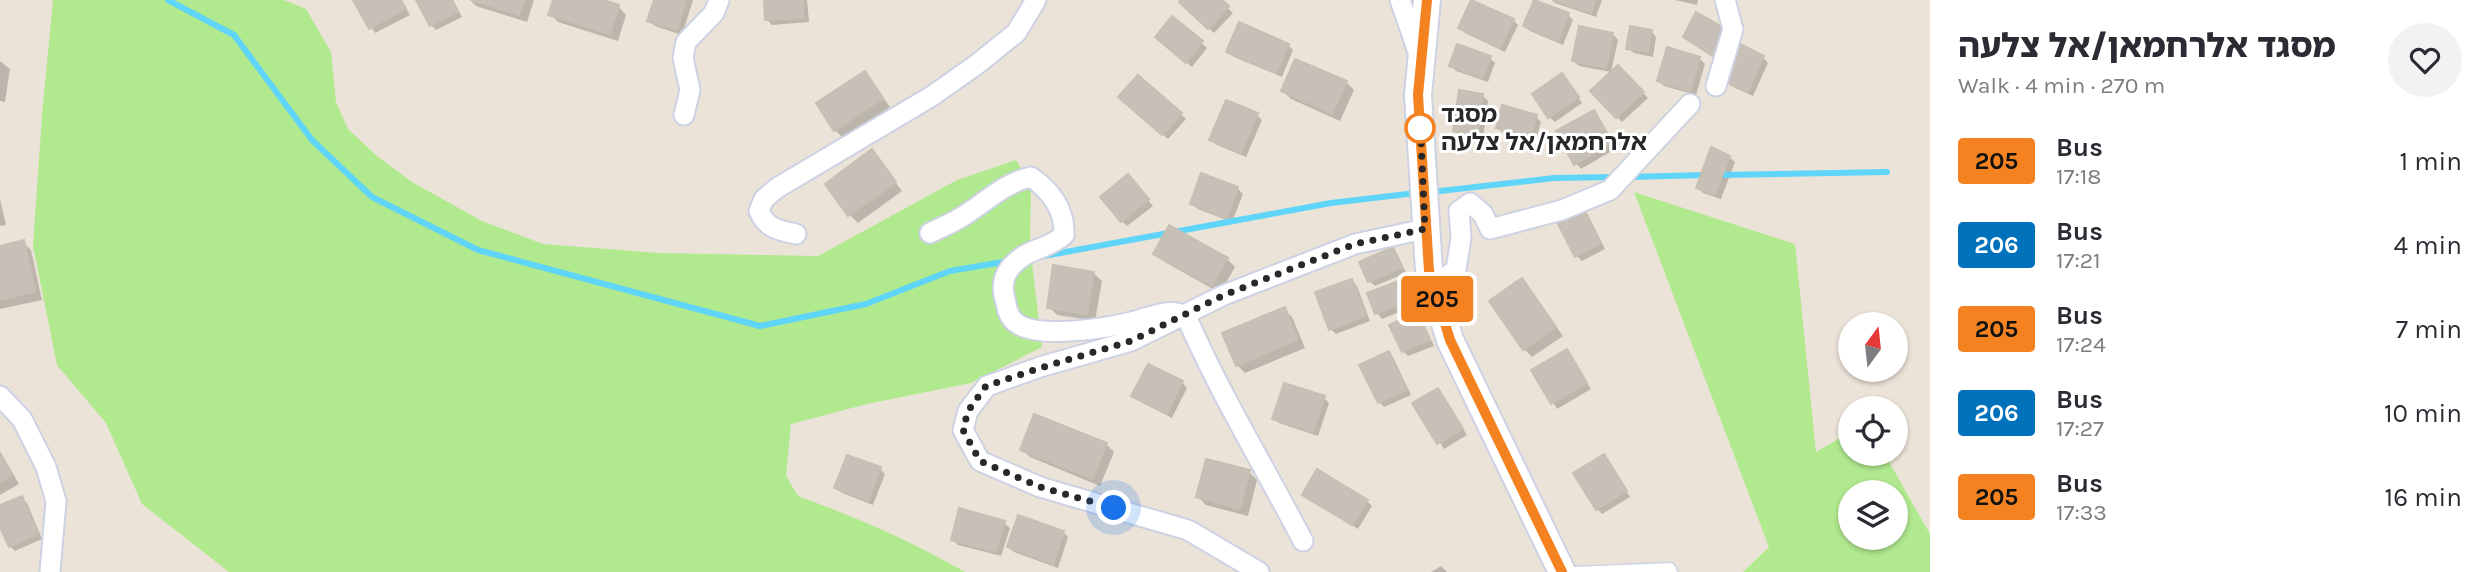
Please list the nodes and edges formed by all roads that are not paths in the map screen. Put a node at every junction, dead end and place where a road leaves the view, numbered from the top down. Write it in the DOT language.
graph roads {
  1 [pos="719,0"];
  2 [pos="1036,0"];
  3 [pos="1400,0"];
  4 [pos="1427,0"];
  5 [pos="1725,0"];
  6 [pos="1420,58"];
  7 [pos="1716,86"];
  8 [pos="1690,104"];
  9 [pos="684,115"];
  10 [pos="1425,229"];
  11 [pos="930,233"];
  12 [pos="796,234"];
  13 [pos="1433,285"];
  14 [pos="1186,316"];
  15 [pos="0,396"];
  16 [pos="1303,541"];
  17 [pos="50,572"];
  18 [pos="1259,572"];
  19 [pos="1562,572"];
  20 [pos="1573,572"];
  21 [pos="1672,572"];
  1 -- 9 [label="street"];
  2 -- 12 [label="street"];
  3 -- 6 [label="street"];
  4 -- 6 [label="main road"];
  5 -- 7 [label="street"];
  6 -- 10 [label="main road"];
  8 -- 13 [label="street"];
  10 -- 13 [label="main road"];
  10 -- 14 [label="street"];
  11 -- 14 [label="street"];
  13 -- 19 [label="main road"];
  14 -- 16 [label="street"];
  14 -- 18 [label="street"];
  15 -- 17 [label="street"];
  20 -- 21 [label="lane"];
}
